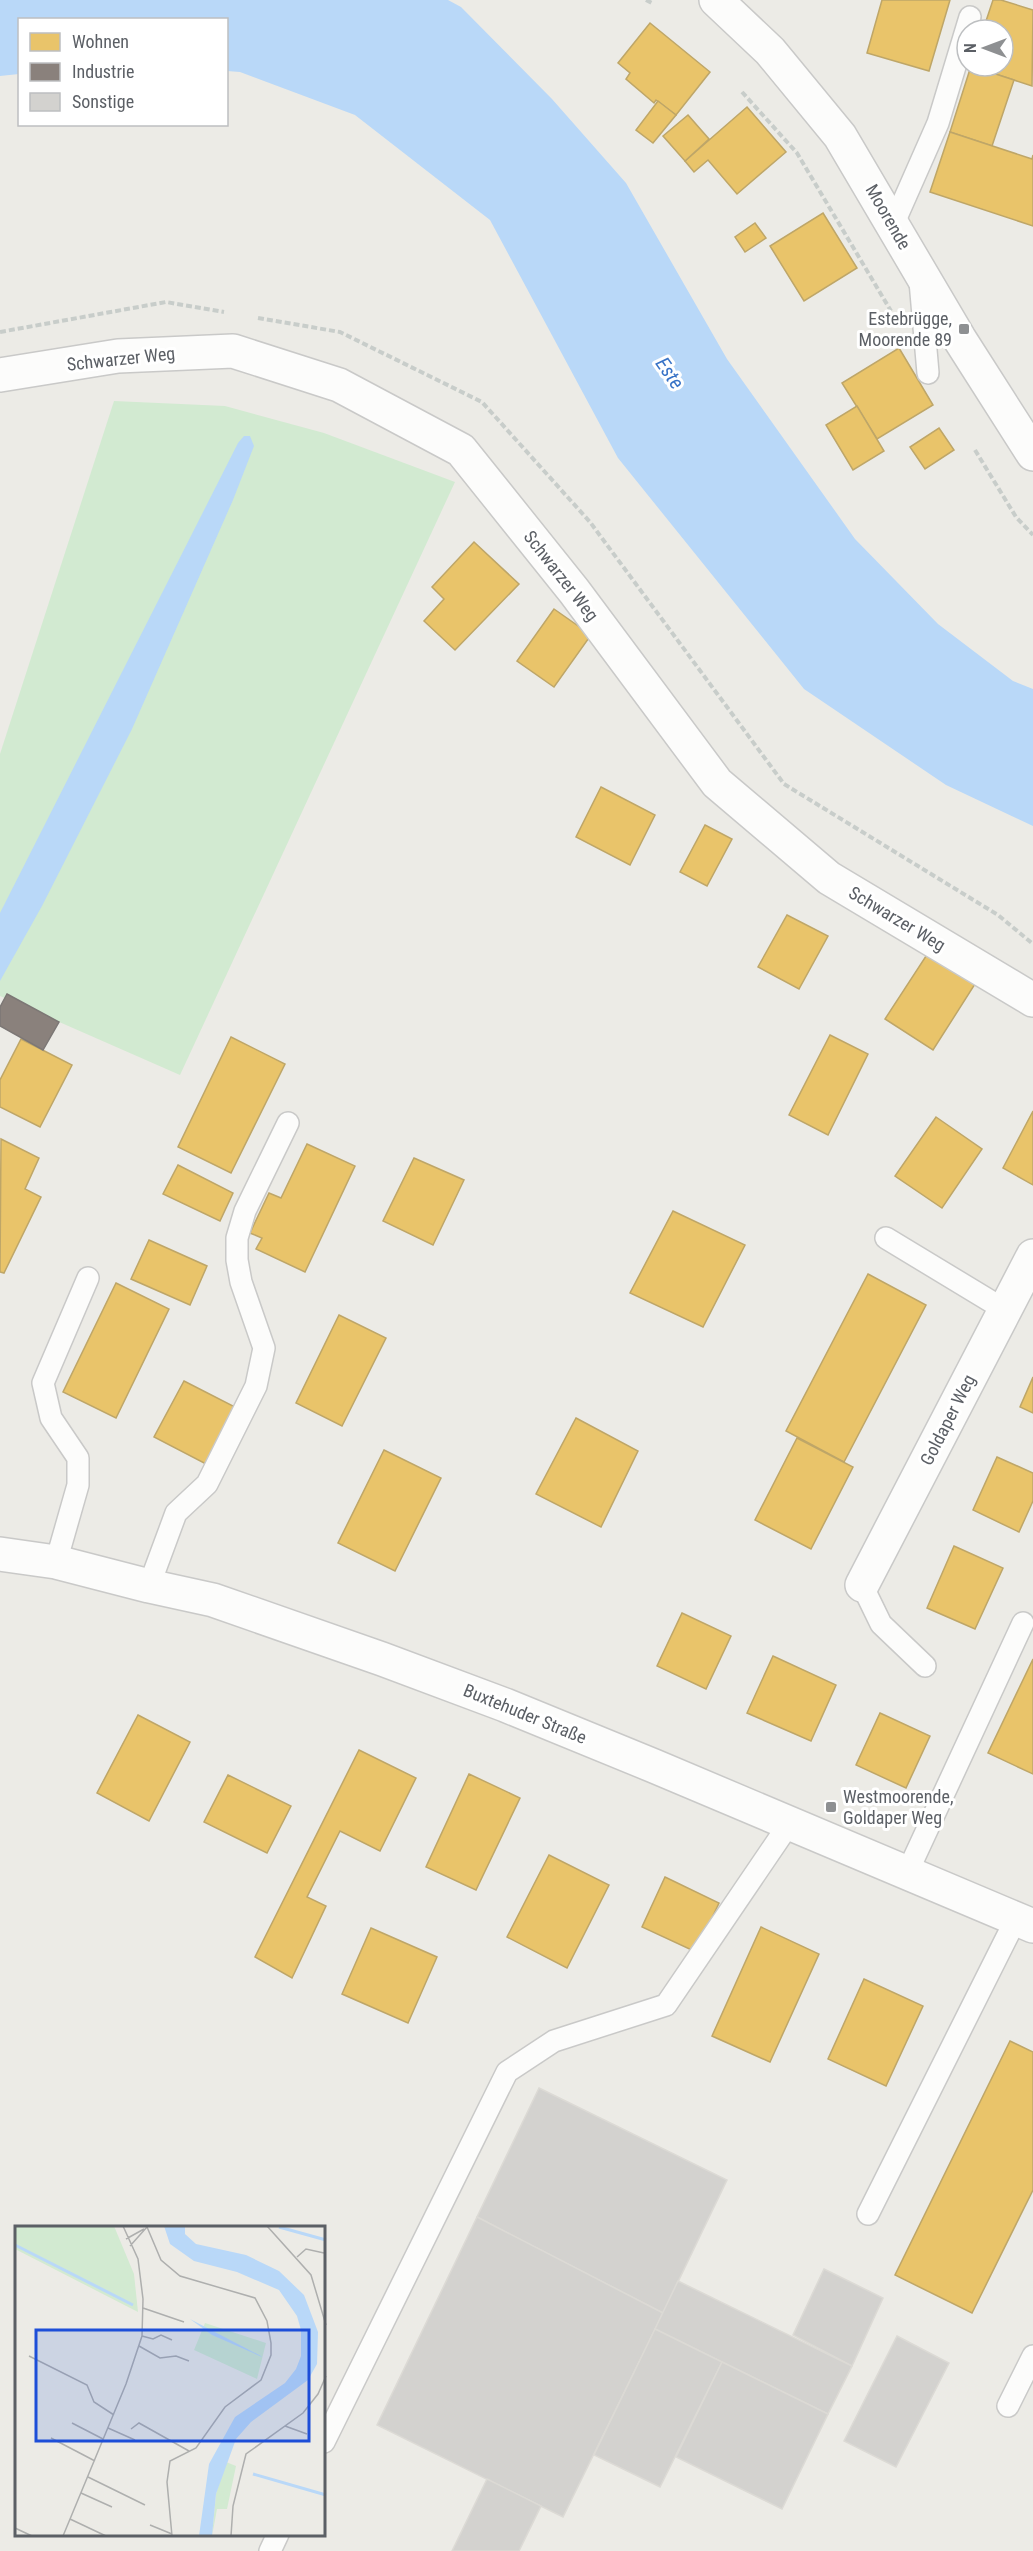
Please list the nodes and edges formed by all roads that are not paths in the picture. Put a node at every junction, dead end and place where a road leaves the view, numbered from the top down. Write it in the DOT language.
graph roads {
  1 [pos="716,0"];
  2 [pos="955,67"];
  3 [pos="893,225"];
  4 [pos="919,269"];
  5 [pos="928,373"];
  6 [pos="0,375"];
  7 [pos="1033,454"];
  8 [pos="1033,1000"];
  9 [pos="288,1123"];
  10 [pos="886,1238"];
  11 [pos="1033,1256"];
  12 [pos="88,1278"];
  13 [pos="1005,1310"];
  14 [pos="0,1554"];
  15 [pos="56,1562"];
  16 [pos="862,1585"];
  17 [pos="148,1586"];
  18 [pos="1023,1623"];
  19 [pos="925,1666"];
  20 [pos="789,1824"];
  21 [pos="907,1873"];
  22 [pos="1024,1922"];
  23 [pos="868,2214"];
  24 [pos="1033,2356"];
  25 [pos="1008,2406"];
  26 [pos="326,2438"];
  27 [pos="278,2536"];
  28 [pos="270,2551"];
  1 -- 3 [label="street, Moorende"];
  2 -- 3 [label="lane"];
  3 -- 4 [label="street, Moorende"];
  4 -- 5 [label="lane"];
  4 -- 7 [label="street, Moorende"];
  6 -- 8 [label="street, Schwarzer Weg"];
  9 -- 17 [label="lane"];
  10 -- 13 [label="lane"];
  11 -- 13 [label="street, Goldaper Weg"];
  12 -- 15 [label="lane"];
  13 -- 16 [label="street, Goldaper Weg"];
  14 -- 15 [label="street, Buxtehuder Straße"];
  15 -- 17 [label="street, Buxtehuder Straße"];
  16 -- 19 [label="lane"];
  17 -- 20 [label="street, Buxtehuder Straße"];
  18 -- 21 [label="lane"];
  20 -- 21 [label="street, Buxtehuder Straße"];
  20 -- 26 [label="lane"];
  21 -- 22 [label="street, Buxtehuder Straße"];
  22 -- 23 [label="lane"];
  24 -- 25 [label="lane"];
  27 -- 28 [label="lane"];
}
